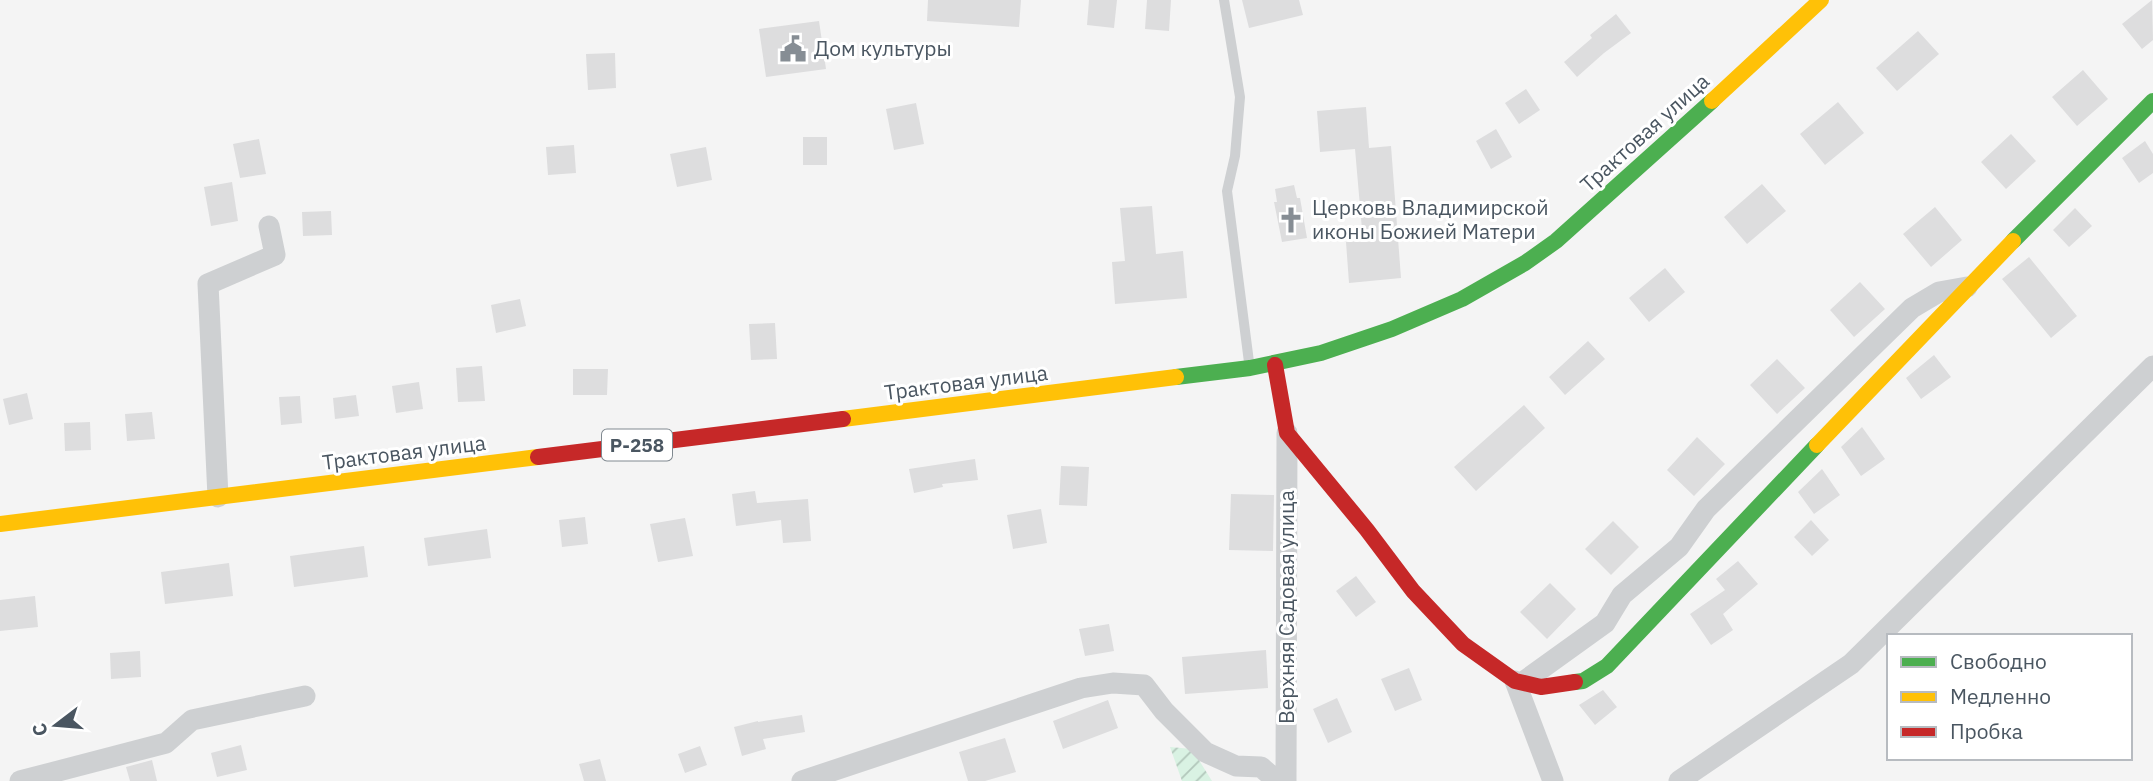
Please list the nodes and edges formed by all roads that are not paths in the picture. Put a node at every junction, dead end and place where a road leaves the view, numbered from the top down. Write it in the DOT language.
graph roads {
  1 [pos="1224,0"];
  2 [pos="1821,0"];
  3 [pos="2153,101"];
  4 [pos="269,226"];
  5 [pos="1968,287"];
  6 [pos="1275,365"];
  7 [pos="2153,366"];
  8 [pos="1250,368"];
  9 [pos="1287,433"];
  10 [pos="218,497"];
  11 [pos="0,524"];
  12 [pos="1519,681"];
  13 [pos="304,696"];
  14 [pos="1248,774"];
  15 [pos="20,781"];
  16 [pos="802,781"];
  17 [pos="1278,781"];
  18 [pos="1286,781"];
  19 [pos="1553,781"];
  20 [pos="1679,781"];
  1 -- 8 [label="lane"];
  2 -- 6 [label="main road, Трактовая улица / Р-258"];
  3 -- 5 [label="main road"];
  4 -- 10 [label="street"];
  5 -- 12 [label="street"];
  5 -- 12 [label="main road"];
  6 -- 8 [label="main road, Трактовая улица / Р-258"];
  6 -- 9 [label="main road"];
  7 -- 20 [label="street"];
  8 -- 10 [label="main road, Трактовая улица / Р-258"];
  9 -- 12 [label="main road"];
  9 -- 18 [label="street, Верхняя Садовая улица"];
  10 -- 11 [label="main road, Трактовая улица / Р-258"];
  12 -- 19 [label="street"];
  13 -- 15 [label="street"];
  14 -- 16 [label="street"];
  14 -- 17 [label="street"];
}
